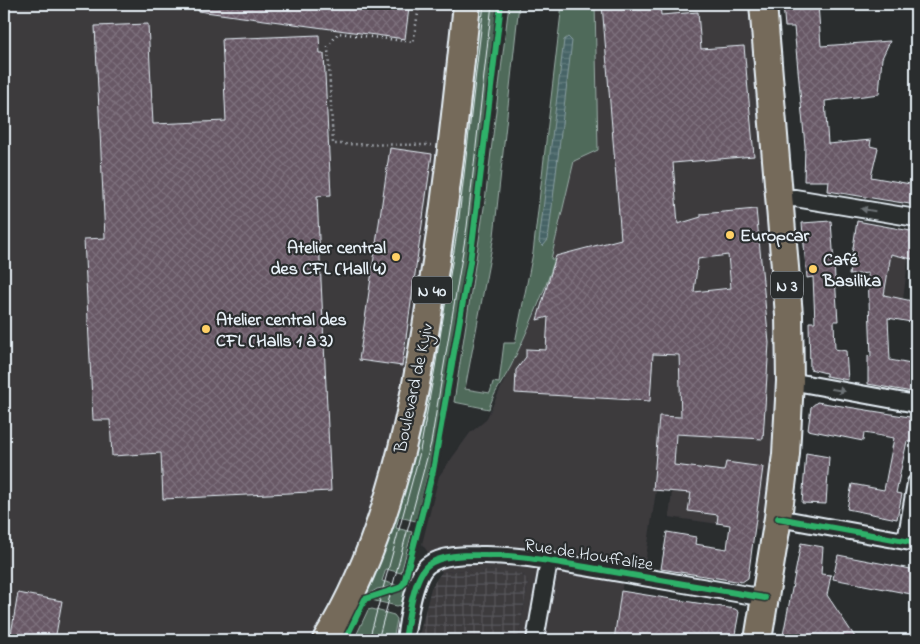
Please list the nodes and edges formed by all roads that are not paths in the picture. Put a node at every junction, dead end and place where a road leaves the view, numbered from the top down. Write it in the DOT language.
graph roads {
  1 [pos="467,4"];
  2 [pos="763,4"];
  3 [pos="780,199"];
  4 [pos="916,218"];
  5 [pos="790,381"];
  6 [pos="916,404"];
  7 [pos="916,483"];
  8 [pos="778,518"];
  9 [pos="911,542"];
  10 [pos="549,561"];
  11 [pos="766,598"];
  12 [pos="326,640"];
  13 [pos="405,640"];
  14 [pos="535,640"];
  15 [pos="758,640"];
  1 -- 12 [label="main road, Boulevard de Kyiv / N 40"];
  2 -- 3 [label="main road, N 3"];
  4 -- 3 [label="street, one-way"];
  3 -- 5 [label="main road, N 3"];
  5 -- 6 [label="street, one-way"];
  5 -- 8 [label="main road, N 3"];
  7 -- 9 [label="street"];
  8 -- 9 [label="street"];
  8 -- 11 [label="main road, N 3"];
  10 -- 11 [label="street, Rue de Houffalize"];
  10 -- 13 [label="street, Rue de Houffalize"];
  10 -- 14 [label="street"];
  11 -- 15 [label="main road, N 3"];
}
